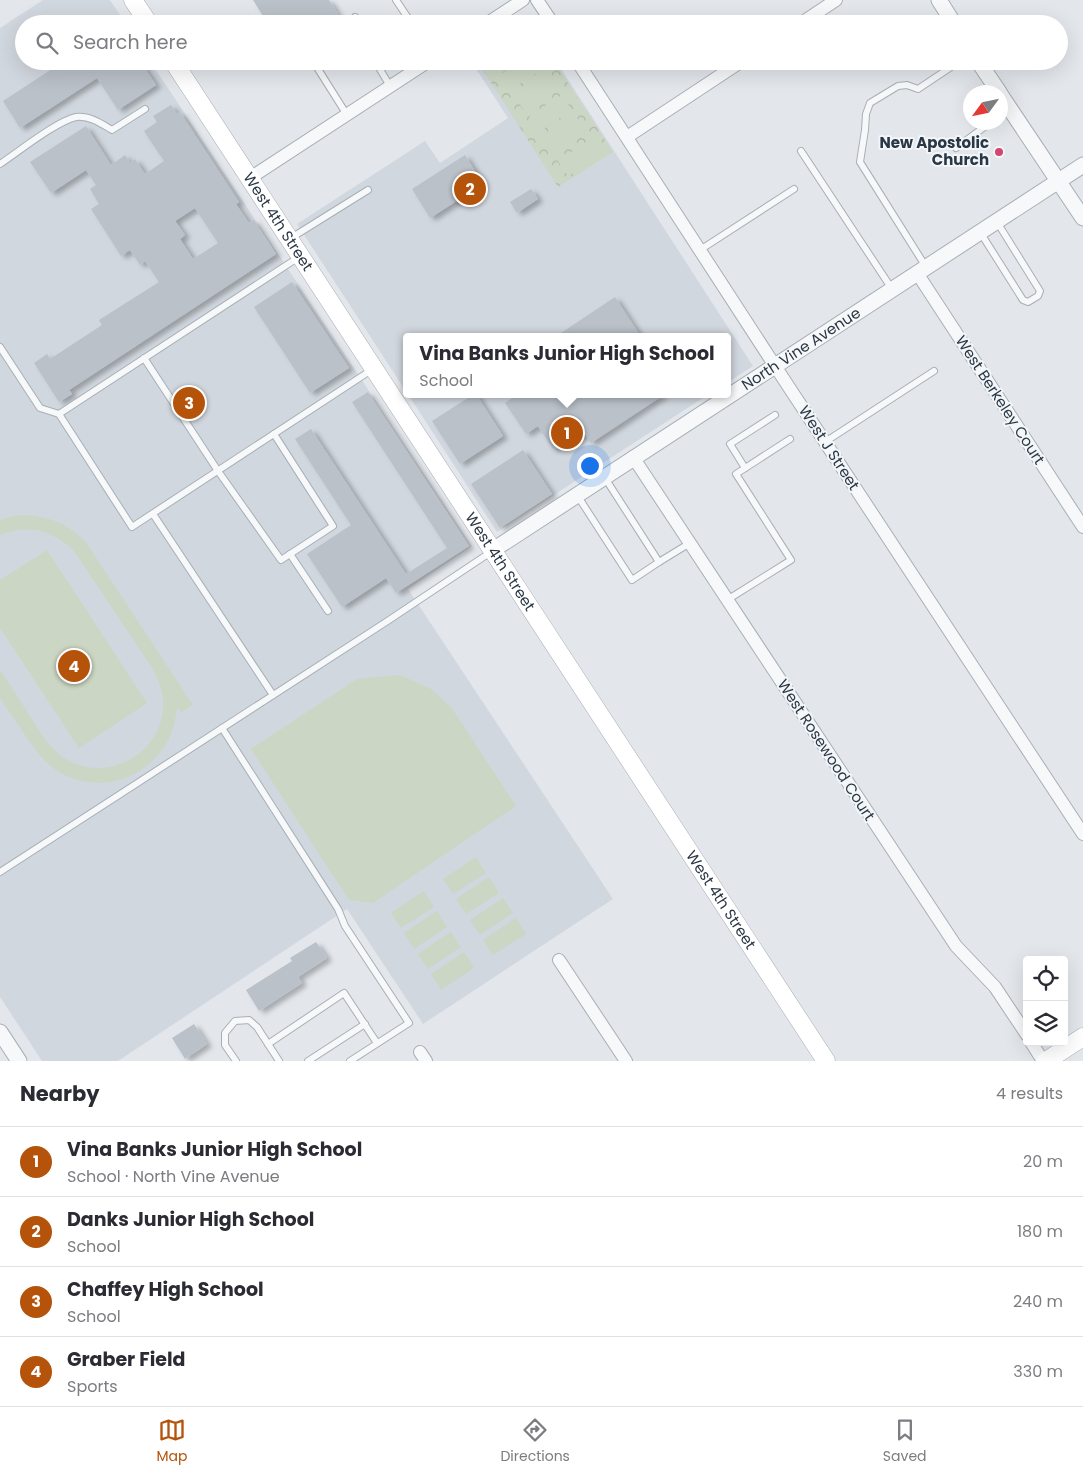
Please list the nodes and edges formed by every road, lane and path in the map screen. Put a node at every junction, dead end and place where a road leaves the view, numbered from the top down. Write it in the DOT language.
graph roads {
  1 [pos="133,0"];
  2 [pos="396,0"];
  3 [pos="523,0"];
  4 [pos="537,0"];
  5 [pos="836,0"];
  6 [pos="939,0"];
  7 [pos="143,15"];
  8 [pos="406,15"];
  9 [pos="500,15"];
  10 [pos="547,15"];
  11 [pos="814,15"];
  12 [pos="948,15"];
  13 [pos="181,70"];
  14 [pos="318,70"];
  15 [pos="380,70"];
  16 [pos="415,70"];
  17 [pos="583,70"];
  18 [pos="728,70"];
  19 [pos="946,70"];
  20 [pos="984,70"];
  21 [pos="994,85"];
  22 [pos="390,86"];
  23 [pos="145,109"];
  24 [pos="346,115"];
  25 [pos="1008,116"];
  26 [pos="980,130"];
  27 [pos="627,137"];
  28 [pos="956,148"];
  29 [pos="801,151"];
  30 [pos="0,164"];
  31 [pos="1083,165"];
  32 [pos="250,178"];
  33 [pos="1058,180"];
  34 [pos="794,189"];
  35 [pos="368,190"];
  36 [pos="1083,218"];
  37 [pos="997,221"];
  38 [pos="980,232"];
  39 [pos="290,238"];
  40 [pos="700,250"];
  41 [pos="301,256"];
  42 [pos="922,270"];
  43 [pos="892,289"];
  44 [pos="0,348"];
  45 [pos="144,358"];
  46 [pos="775,366"];
  47 [pos="374,368"];
  48 [pos="934,371"];
  49 [pos="731,394"];
  50 [pos="725,398"];
  51 [pos="59,414"];
  52 [pos="775,415"];
  53 [pos="274,434"];
  54 [pos="790,439"];
  55 [pos="825,442"];
  56 [pos="633,457"];
  57 [pos="745,468"];
  58 [pos="218,471"];
  59 [pos="604,477"];
  60 [pos="577,495"];
  61 [pos="153,514"];
  62 [pos="1083,526"];
  63 [pos="690,543"];
  64 [pos="493,550"];
  65 [pos="290,554"];
  66 [pos="659,562"];
  67 [pos="727,600"];
  68 [pos="328,611"];
  69 [pos="273,696"];
  70 [pos="222,728"];
  71 [pos="1083,834"];
  72 [pos="0,872"];
  73 [pos="559,960"];
  74 [pos="365,1024"];
  75 [pos="1023,1029"];
  76 [pos="1083,1037"];
  77 [pos="2,1040"];
  78 [pos="377,1043"];
  79 [pos="268,1044"];
  80 [pos="1034,1046"];
  81 [pos="19,1061"];
  82 [pos="236,1061"];
  83 [pos="279,1061"];
  84 [pos="308,1061"];
  85 [pos="350,1061"];
  86 [pos="626,1061"];
  87 [pos="826,1061"];
  88 [pos="1045,1061"];
  1 -- 7 [label="main road"];
  2 -- 8 [label="lane"];
  3 -- 9 [label="street"];
  4 -- 10 [label="street"];
  5 -- 11 [label="street"];
  6 -- 12 [label="street"];
  13 -- 32 [label="main road, West 4th Street"];
  14 -- 24 [label="lane"];
  15 -- 22 [label="lane"];
  16 -- 22 [label="street"];
  17 -- 27 [label="street, West J Street"];
  18 -- 27 [label="street"];
  19 -- 42 [label="lane"];
  20 -- 21 [label="street"];
  22 -- 24 [label="street"];
  23 -- 30 [label="lane"];
  24 -- 32 [label="street"];
  25 -- 33 [label="street"];
  26 -- 28 [label="lane"];
  27 -- 40 [label="street, West J Street"];
  29 -- 43 [label="lane"];
  31 -- 33 [label="street, North Vine Avenue"];
  32 -- 39 [label="main road, West 4th Street"];
  33 -- 36 [label="street"];
  33 -- 37 [label="street, North Vine Avenue"];
  34 -- 40 [label="lane"];
  35 -- 39 [label="lane"];
  37 -- 38 [label="street, North Vine Avenue"];
  37 -- 38 [label="lane"];
  38 -- 42 [label="street, North Vine Avenue"];
  39 -- 41 [label="main road, West 4th Street"];
  40 -- 46 [label="street, West J Street"];
  41 -- 45 [label="lane"];
  41 -- 47 [label="main road, West 4th Street"];
  42 -- 43 [label="street, North Vine Avenue"];
  42 -- 62 [label="street, West Berkeley Court"];
  43 -- 46 [label="street, North Vine Avenue"];
  44 -- 51 [label="lane"];
  45 -- 51 [label="lane"];
  45 -- 58 [label="lane"];
  46 -- 49 [label="street, North Vine Avenue"];
  46 -- 55 [label="street, West J Street"];
  47 -- 53 [label="lane"];
  47 -- 64 [label="main road, West 4th Street"];
  48 -- 55 [label="lane"];
  50 -- 56 [label="street, North Vine Avenue"];
  51 -- 61 [label="lane"];
  52 -- 57 [label="lane"];
  53 -- 58 [label="lane"];
  53 -- 65 [label="lane"];
  54 -- 57 [label="lane"];
  55 -- 71 [label="street, West J Street"];
  56 -- 59 [label="street, North Vine Avenue"];
  56 -- 63 [label="street, West Rosewood Court"];
  57 -- 67 [label="lane"];
  58 -- 61 [label="lane"];
  58 -- 65 [label="lane"];
  59 -- 60 [label="street, North Vine Avenue"];
  59 -- 66 [label="lane"];
  60 -- 64 [label="street, North Vine Avenue"];
  60 -- 66 [label="lane"];
  61 -- 69 [label="lane"];
  63 -- 66 [label="lane"];
  63 -- 67 [label="street, West Rosewood Court"];
  64 -- 69 [label="lane"];
  64 -- 87 [label="main road, West 4th Street"];
  65 -- 68 [label="lane"];
  67 -- 75 [label="street, West Rosewood Court"];
  69 -- 70 [label="lane"];
  70 -- 72 [label="lane"];
  70 -- 78 [label="lane"];
  73 -- 86 [label="street"];
  74 -- 78 [label="lane"];
  74 -- 79 [label="lane"];
  74 -- 84 [label="lane"];
  76 -- 88 [label="main road"];
  77 -- 81 [label="street"];
  78 -- 85 [label="lane"];
  79 -- 82 [label="lane"];
  79 -- 83 [label="lane"];
  80 -- 88 [label="street"];
}
